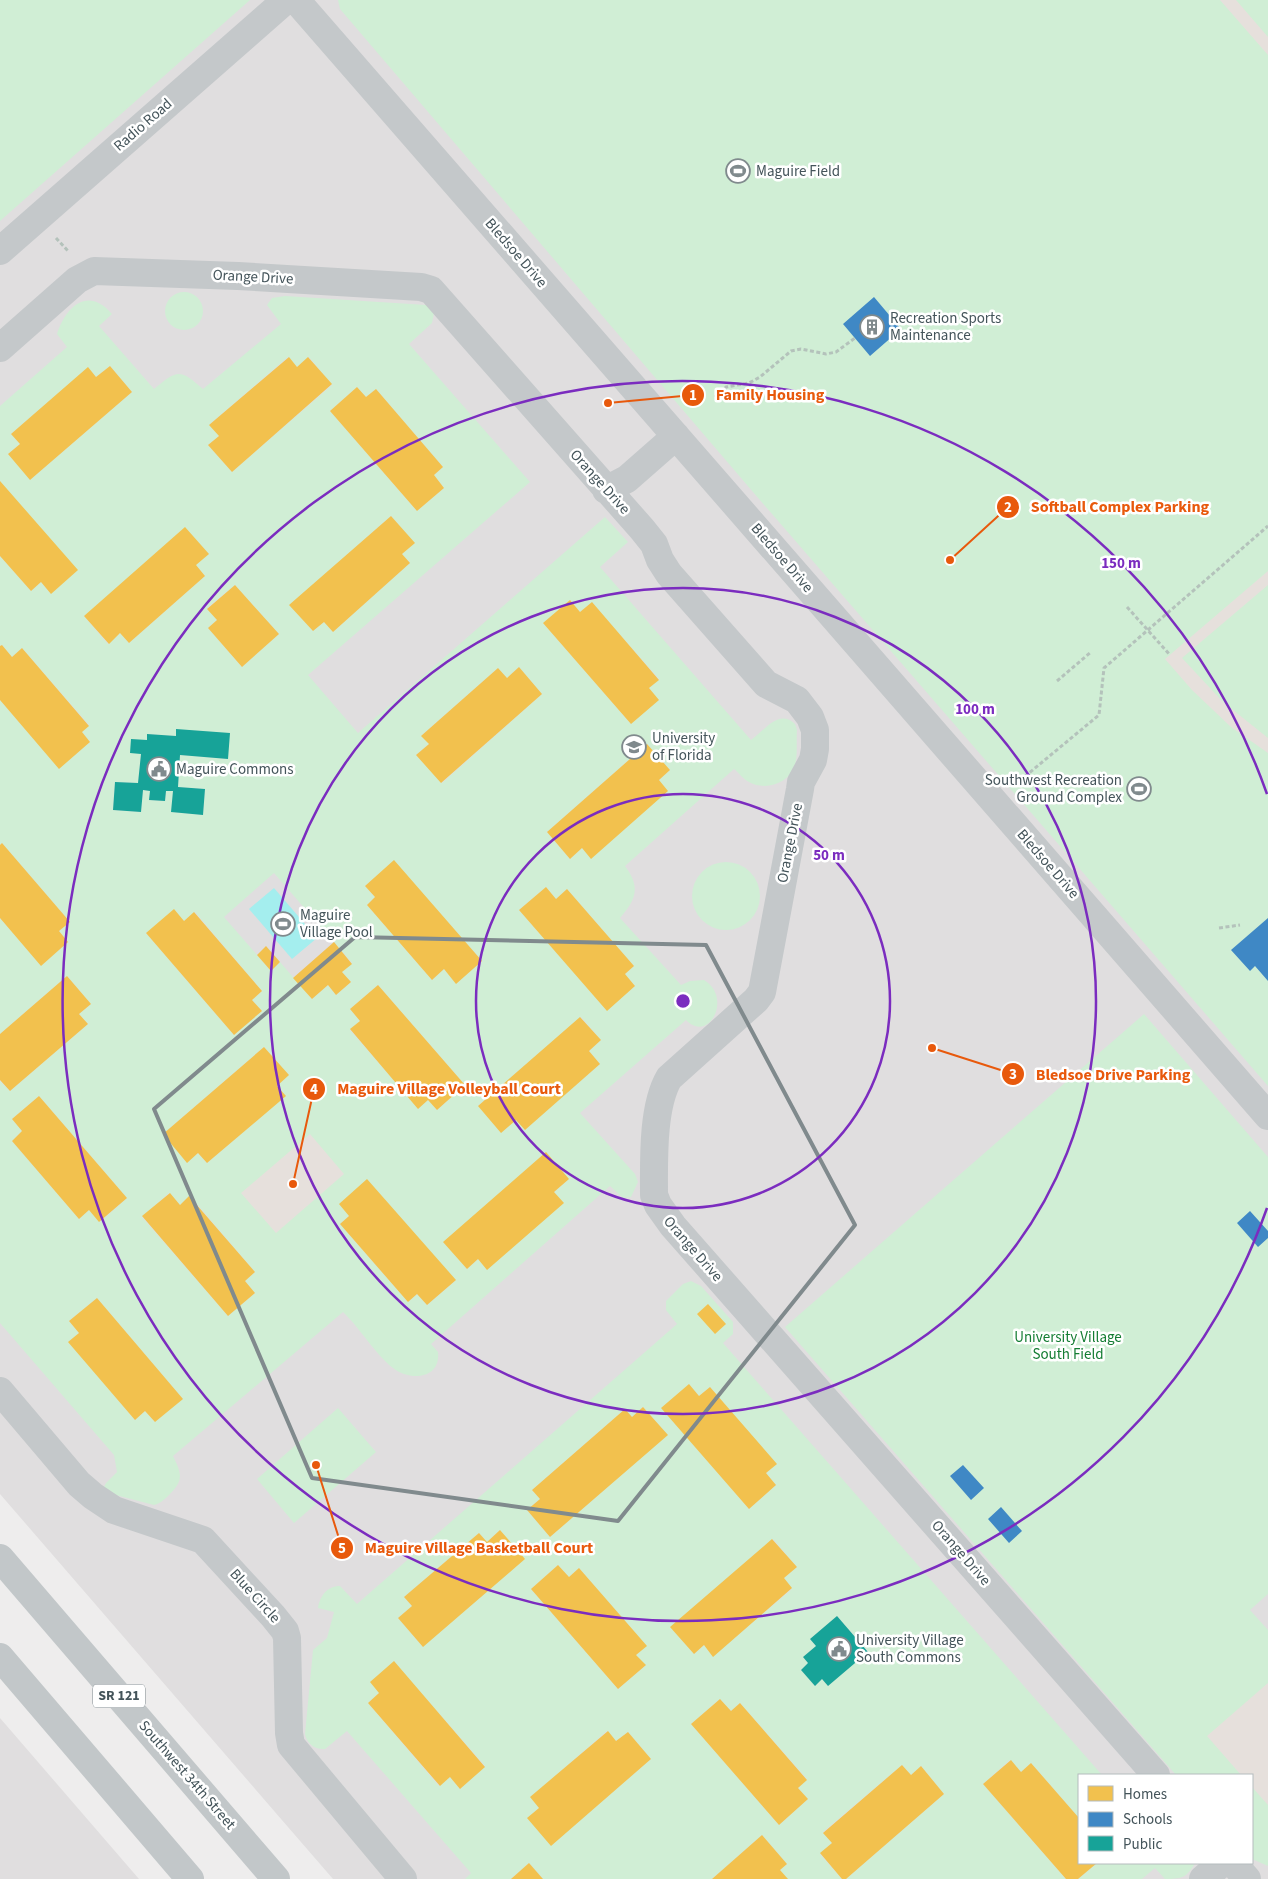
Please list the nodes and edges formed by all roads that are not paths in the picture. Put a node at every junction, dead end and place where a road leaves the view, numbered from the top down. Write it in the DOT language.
graph roads {
  1 [pos="286,0"];
  2 [pos="296,0"];
  3 [pos="0,251"];
  4 [pos="0,348"];
  5 [pos="676,436"];
  6 [pos="606,490"];
  7 [pos="1268,1116"];
  8 [pos="0,1391"];
  9 [pos="0,1558"];
  10 [pos="0,1657"];
  11 [pos="1155,1774"];
  12 [pos="1221,1864"];
  13 [pos="1234,1864"];
  14 [pos="186,1878"];
  15 [pos="276,1879"];
  16 [pos="403,1879"];
  17 [pos="1203,1879"];
  18 [pos="1247,1879"];
  1 -- 3 [label="street, Radio Road"];
  2 -- 5 [label="street, Bledsoe Drive"];
  4 -- 6 [label="street, Orange Drive"];
  5 -- 6 [label="street"];
  5 -- 7 [label="street, Bledsoe Drive"];
  6 -- 11 [label="street, Orange Drive"];
  8 -- 16 [label="street, Blue Circle"];
  9 -- 15 [label="main road, Southwest 34th Street / SR 121"];
  10 -- 14 [label="main road"];
  12 -- 17 [label="street"];
  13 -- 18 [label="street"];
}
